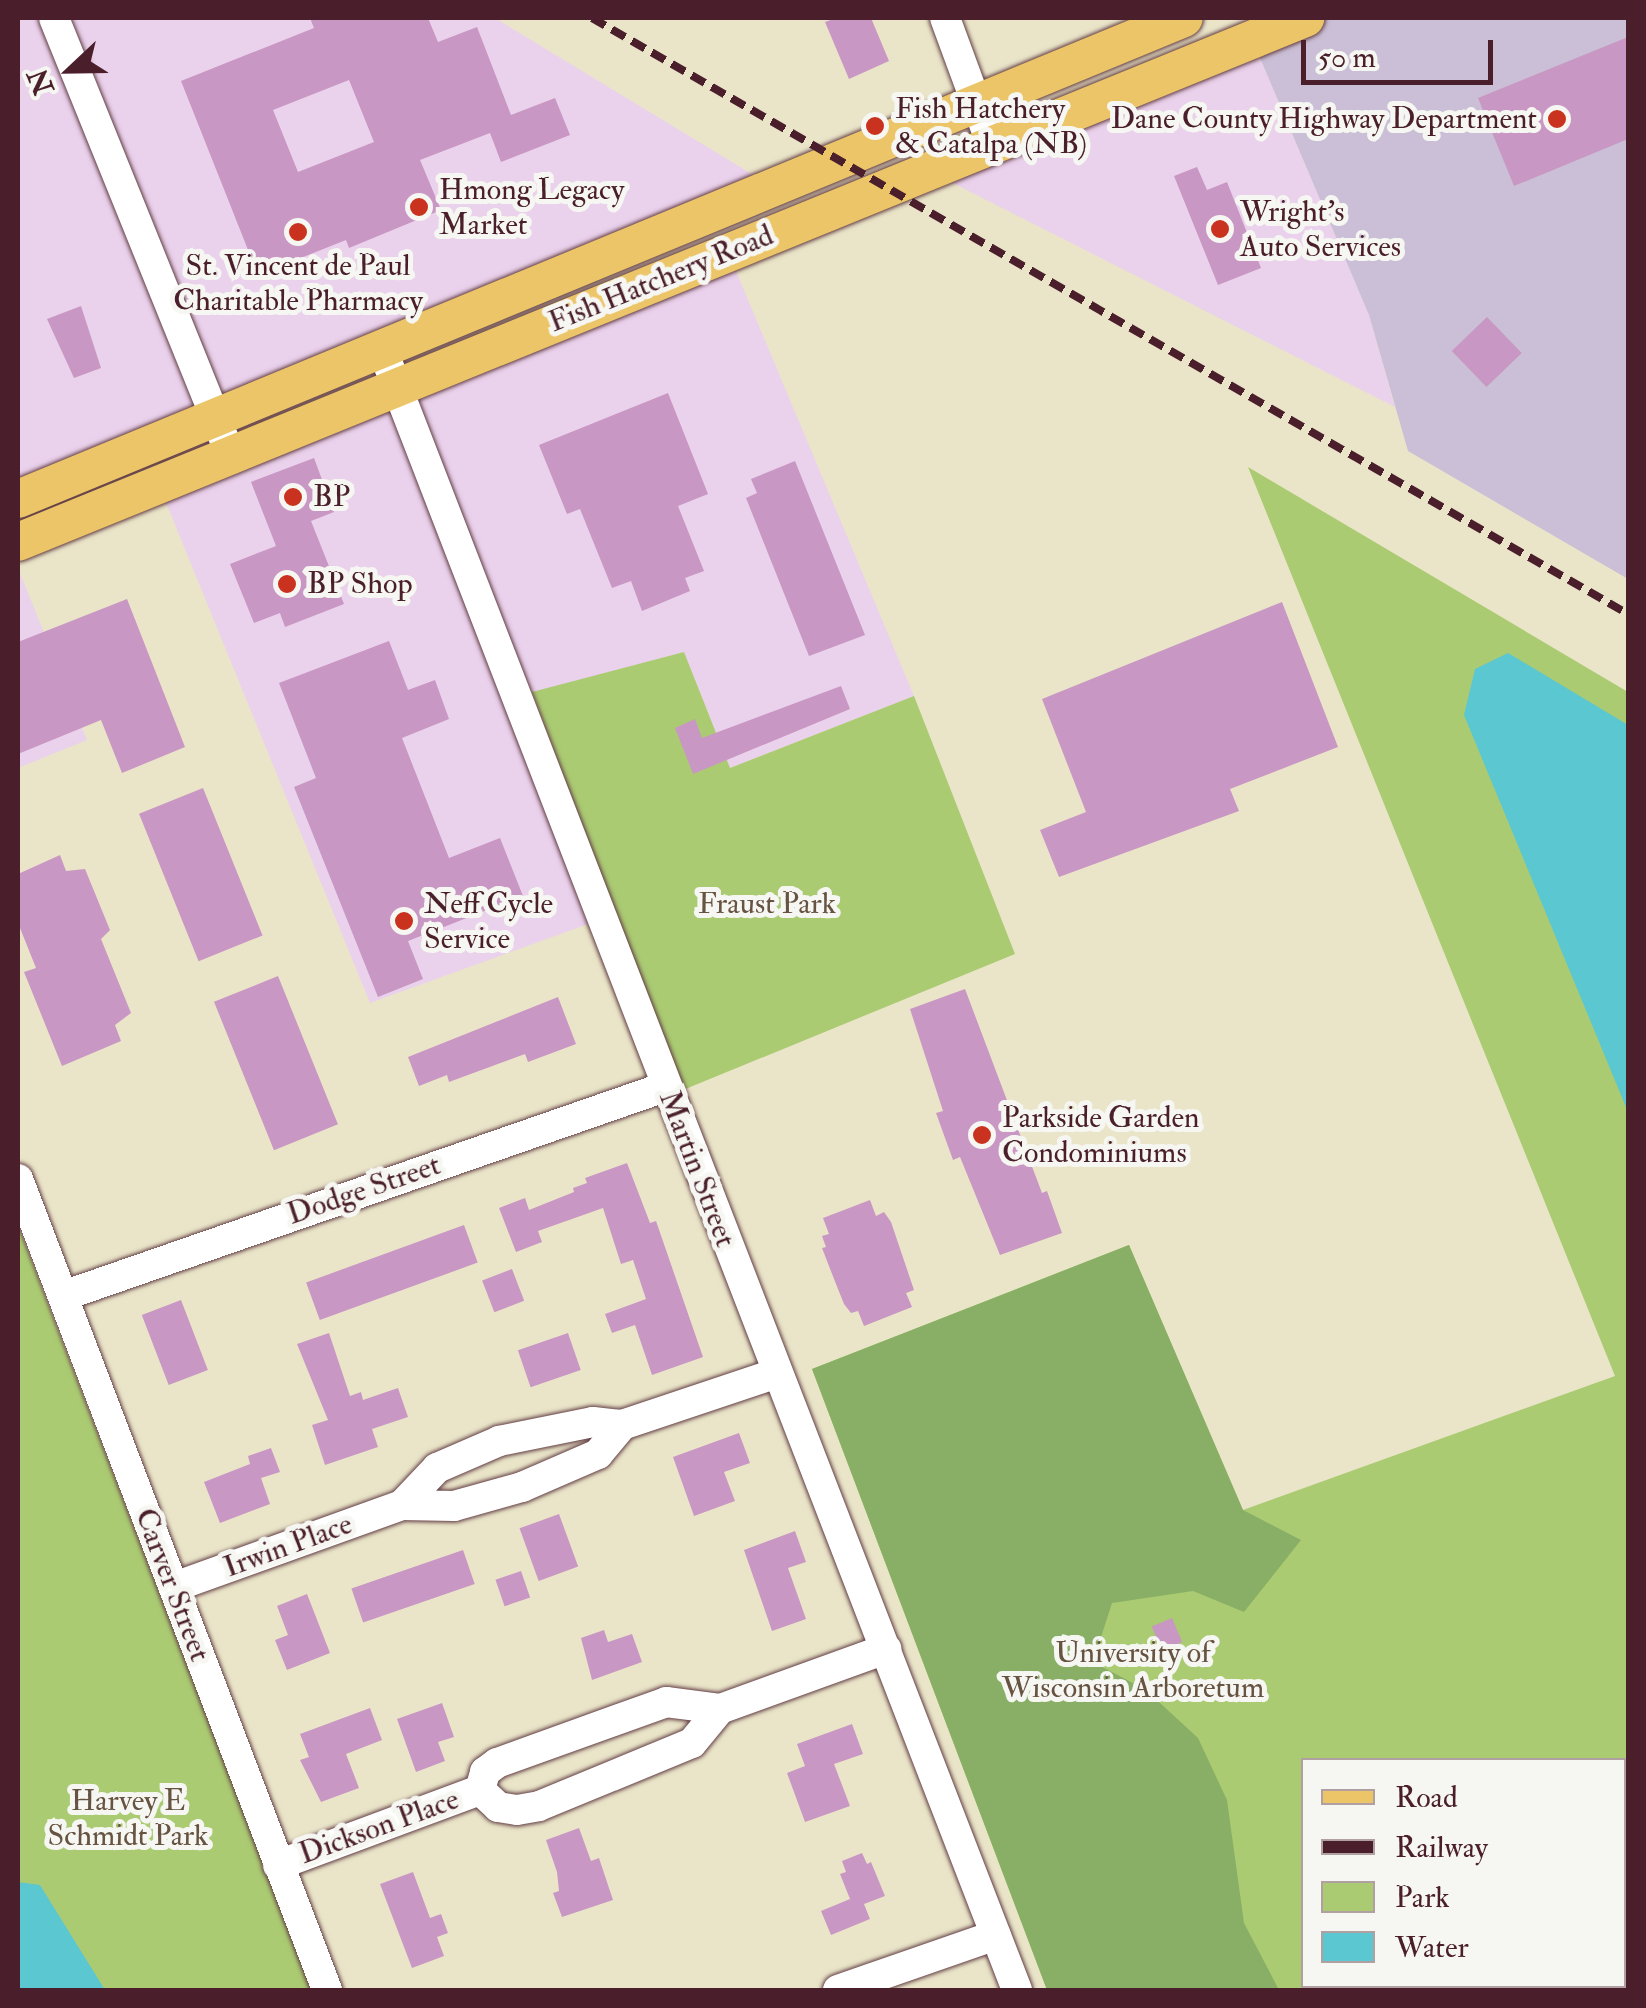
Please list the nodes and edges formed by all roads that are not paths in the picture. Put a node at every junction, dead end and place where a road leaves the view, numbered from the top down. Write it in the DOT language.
graph roads {
  1 [pos="54,18"];
  2 [pos="945,18"];
  3 [pos="1184,18"];
  4 [pos="1305,18"];
  5 [pos="976,104"];
  6 [pos="991,143"];
  7 [pos="381,346"];
  8 [pos="397,386"];
  9 [pos="214,414"];
  10 [pos="229,454"];
  11 [pos="18,498"];
  12 [pos="18,542"];
  13 [pos="665,1087"];
  14 [pos="18,1179"];
  15 [pos="63,1296"];
  16 [pos="776,1374"];
  17 [pos="622,1425"];
  18 [pos="402,1504"];
  19 [pos="174,1588"];
  20 [pos="886,1649"];
  21 [pos="720,1709"];
  22 [pos="480,1790"];
  23 [pos="278,1865"];
  24 [pos="996,1936"];
  25 [pos="326,1990"];
  26 [pos="838,1990"];
  27 [pos="1017,1990"];
  1 -- 9 [label="street"];
  2 -- 5 [label="street"];
  3 -- 5 [label="main road, Fish Hatchery Road"];
  4 -- 6 [label="main road, Fish Hatchery Road"];
  5 -- 6 [label="street"];
  5 -- 7 [label="main road, Fish Hatchery Road"];
  6 -- 8 [label="main road, Fish Hatchery Road"];
  7 -- 8 [label="street, Martin Street"];
  7 -- 9 [label="main road, Fish Hatchery Road"];
  8 -- 10 [label="main road, Fish Hatchery Road"];
  8 -- 13 [label="street, Martin Street"];
  9 -- 10 [label="street"];
  9 -- 11 [label="main road, Fish Hatchery Road"];
  10 -- 12 [label="main road, Fish Hatchery Road"];
  13 -- 15 [label="street, Dodge Street"];
  13 -- 16 [label="street, Martin Street"];
  14 -- 15 [label="street, Carver Street"];
  15 -- 19 [label="street, Carver Street"];
  16 -- 17 [label="street, Irwin Place"];
  16 -- 20 [label="street, Martin Street"];
  17 -- 18 [label="street, Irwin Place"];
  17 -- 18 [label="street, Irwin Place"];
  18 -- 19 [label="street, Irwin Place"];
  19 -- 23 [label="street, Carver Street"];
  20 -- 21 [label="street, Dickson Place"];
  20 -- 24 [label="street, Martin Street"];
  21 -- 22 [label="street, Dickson Place"];
  21 -- 22 [label="street, Dickson Place"];
  22 -- 23 [label="street, Dickson Place"];
  23 -- 25 [label="street, Carver Street"];
  24 -- 26 [label="street"];
  24 -- 27 [label="street, Martin Street"];
}
